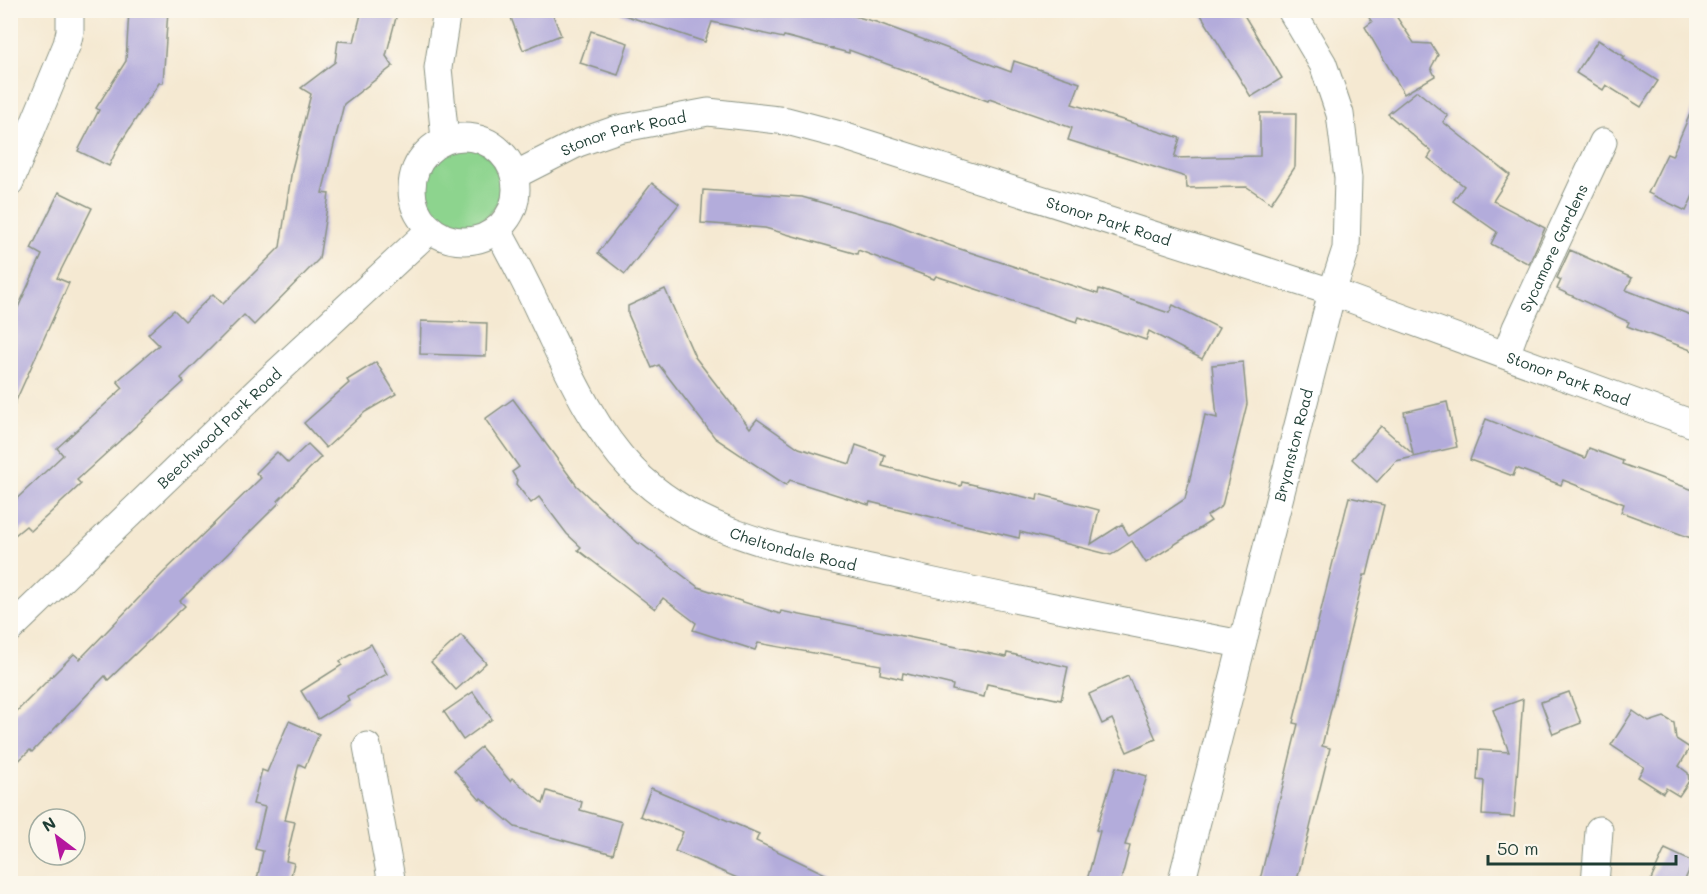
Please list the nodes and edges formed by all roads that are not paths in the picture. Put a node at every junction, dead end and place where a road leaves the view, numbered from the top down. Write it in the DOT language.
graph roads {
  1 [pos="70,10"];
  2 [pos="447,10"];
  3 [pos="1292,10"];
  4 [pos="445,139"];
  5 [pos="1604,142"];
  6 [pos="515,175"];
  7 [pos="10,182"];
  8 [pos="497,229"];
  9 [pos="429,230"];
  10 [pos="1332,292"];
  11 [pos="1506,355"];
  12 [pos="1696,425"];
  13 [pos="10,629"];
  14 [pos="1241,644"];
  15 [pos="367,746"];
  16 [pos="1599,830"];
  17 [pos="392,884"];
  18 [pos="1181,884"];
  19 [pos="1595,884"];
  1 -- 7 [label="street"];
  2 -- 4 [label="street"];
  3 -- 10 [label="street, Bryanston Road"];
  4 -- 6 [label="street"];
  4 -- 9 [label="street"];
  5 -- 11 [label="street, Sycamore Gardens"];
  6 -- 8 [label="street"];
  6 -- 10 [label="street, Stonor Park Road"];
  8 -- 9 [label="street"];
  8 -- 14 [label="street, Cheltondale Road"];
  9 -- 13 [label="street, Beechwood Park Road"];
  10 -- 11 [label="street, Stonor Park Road"];
  10 -- 14 [label="street, Bryanston Road"];
  11 -- 12 [label="street, Stonor Park Road"];
  14 -- 18 [label="street, Bryanston Road"];
  15 -- 17 [label="street"];
  16 -- 19 [label="street"];
}
